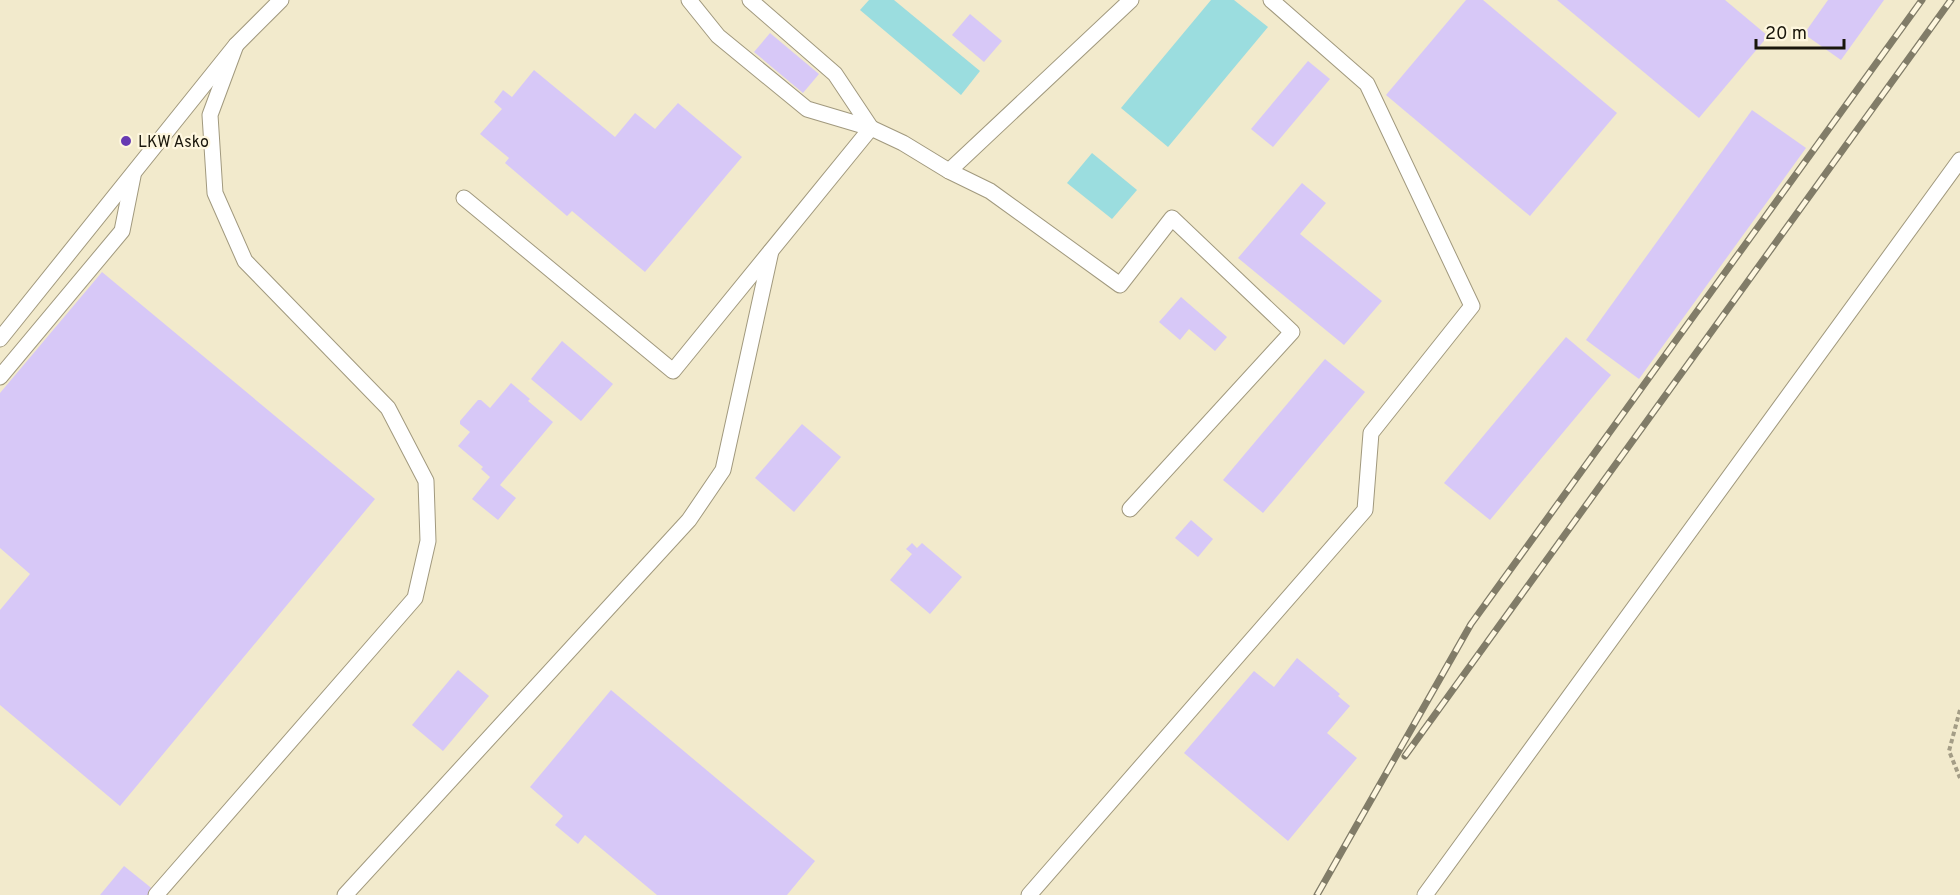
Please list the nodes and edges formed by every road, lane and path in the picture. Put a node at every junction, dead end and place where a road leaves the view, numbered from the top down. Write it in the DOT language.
graph roads {
  1 [pos="281,0"];
  2 [pos="689,0"];
  3 [pos="750,0"];
  4 [pos="1131,0"];
  5 [pos="1271,0"];
  6 [pos="236,45"];
  7 [pos="872,128"];
  8 [pos="1960,160"];
  9 [pos="949,171"];
  10 [pos="133,173"];
  11 [pos="464,198"];
  12 [pos="771,251"];
  13 [pos="0,339"];
  14 [pos="0,377"];
  15 [pos="1130,509"];
  16 [pos="1960,710"];
  17 [pos="1960,778"];
  18 [pos="156,895"];
  19 [pos="345,895"];
  20 [pos="1029,895"];
  21 [pos="1425,895"];
  1 -- 6 [label="lane"];
  2 -- 7 [label="lane"];
  3 -- 7 [label="lane"];
  4 -- 9 [label="lane"];
  5 -- 20 [label="lane"];
  6 -- 10 [label="lane"];
  6 -- 18 [label="lane"];
  7 -- 9 [label="lane"];
  7 -- 12 [label="lane"];
  8 -- 21 [label="lane"];
  9 -- 15 [label="lane"];
  10 -- 13 [label="lane"];
  10 -- 14 [label="lane"];
  11 -- 12 [label="lane"];
  12 -- 19 [label="lane"];
  16 -- 17 [label="path"];
}
